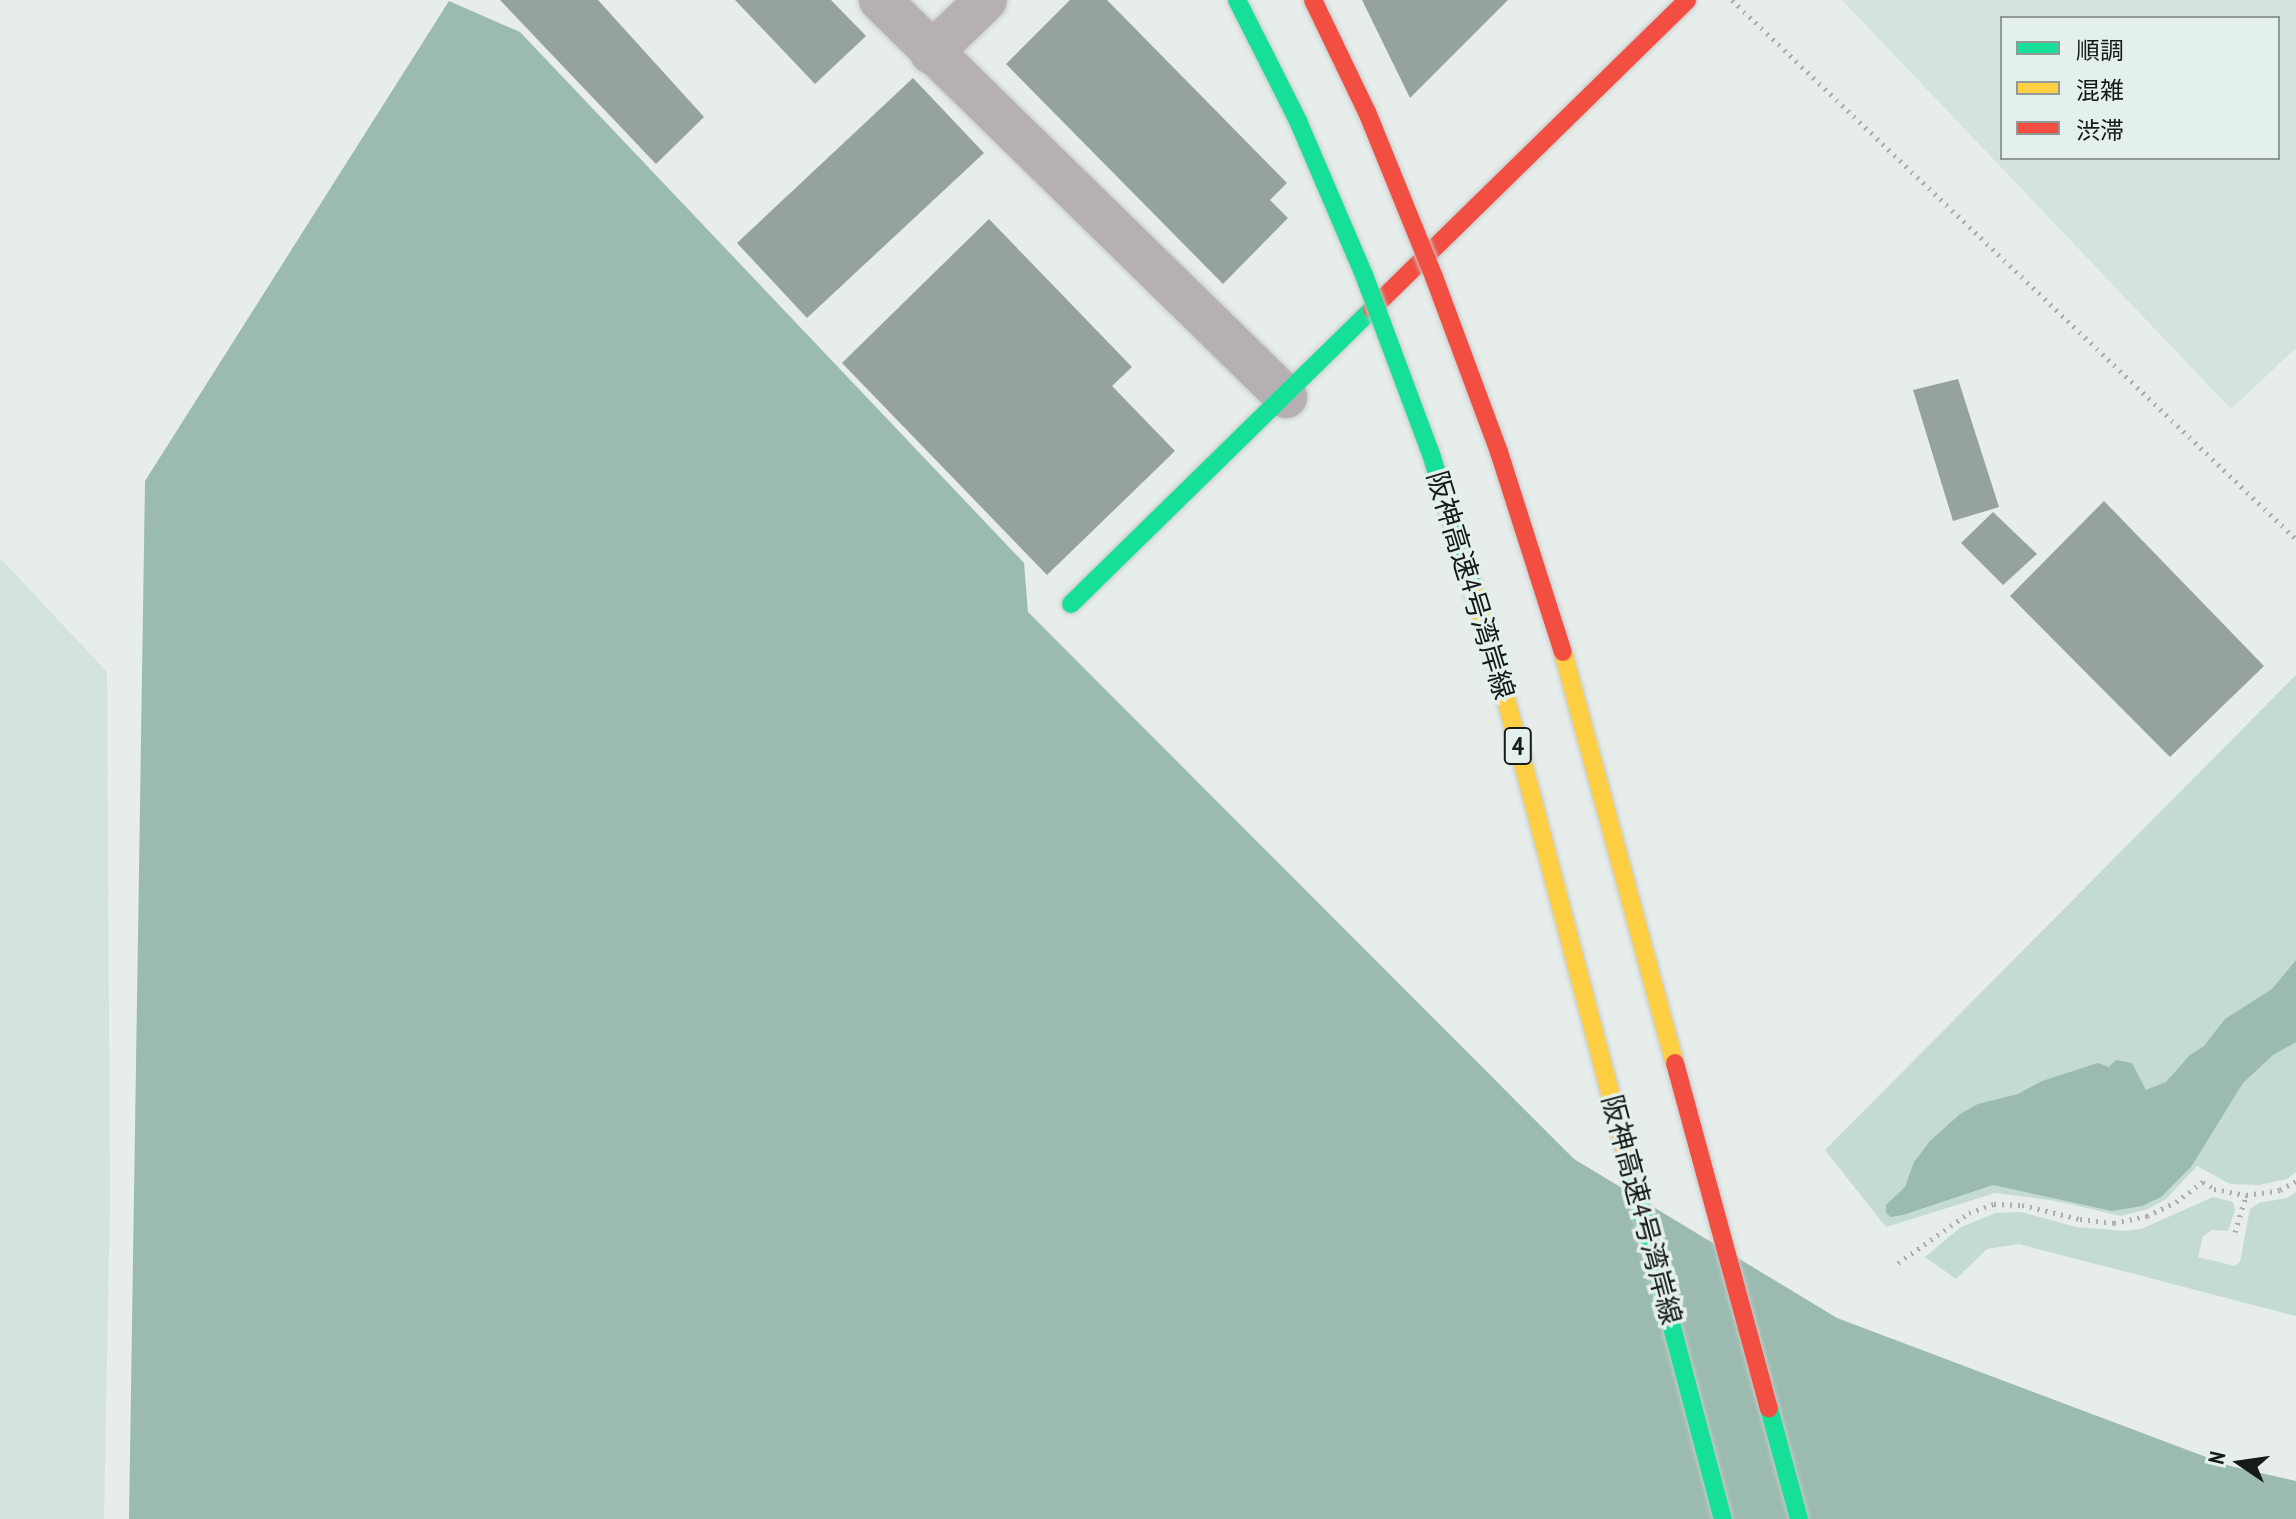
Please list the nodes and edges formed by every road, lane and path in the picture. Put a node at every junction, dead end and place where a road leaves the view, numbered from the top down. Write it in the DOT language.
graph roads {
  1 [pos="880,0"];
  2 [pos="986,0"];
  3 [pos="1237,0"];
  4 [pos="1313,0"];
  5 [pos="1687,0"];
  6 [pos="1732,0"];
  7 [pos="931,53"];
  8 [pos="1286,397"];
  9 [pos="2296,539"];
  10 [pos="1071,604"];
  11 [pos="2296,1181"];
  12 [pos="2246,1195"];
  13 [pos="2235,1232"];
  14 [pos="1898,1263"];
  15 [pos="1723,1519"];
  16 [pos="1799,1519"];
  1 -- 7 [label="street"];
  2 -- 7 [label="street"];
  3 -- 15 [label="main road, 阪神高速4号湾岸線 / 4, bridge"];
  4 -- 16 [label="main road, bridge"];
  5 -- 8 [label="main road"];
  6 -- 9 [label="path"];
  7 -- 8 [label="street"];
  8 -- 10 [label="main road"];
  11 -- 12 [label="path"];
  12 -- 13 [label="path"];
  12 -- 14 [label="path"];
}
